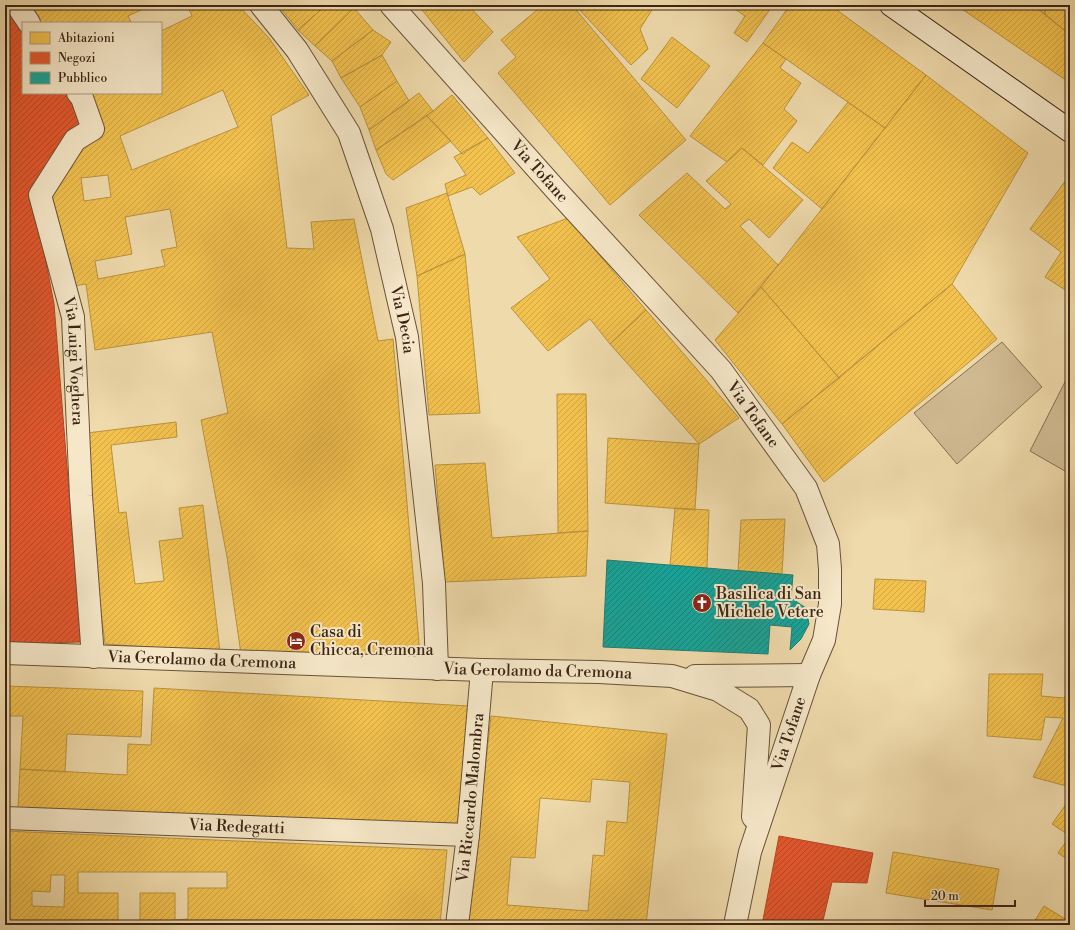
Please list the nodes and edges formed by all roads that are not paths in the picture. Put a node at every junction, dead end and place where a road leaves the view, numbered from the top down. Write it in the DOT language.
graph roads {
  1 [pos="17,5"];
  2 [pos="261,5"];
  3 [pos="391,5"];
  4 [pos="891,5"];
  5 [pos="28,22"];
  6 [pos="79,94"];
  7 [pos="1070,131"];
  8 [pos="5,653"];
  9 [pos="93,656"];
  10 [pos="437,668"];
  11 [pos="482,670"];
  12 [pos="809,674"];
  13 [pos="672,676"];
  14 [pos="5,818"];
  15 [pos="468,835"];
  16 [pos="750,852"];
  17 [pos="457,925"];
  18 [pos="735,925"];
  1 -- 5 [label="street"];
  2 -- 10 [label="street, Via Decia"];
  3 -- 12 [label="street, Via Tofane"];
  4 -- 7 [label="street"];
  6 -- 9 [label="street, Via Luigi Voghera"];
  8 -- 9 [label="street, Via Gerolamo da Cremona"];
  9 -- 10 [label="street, Via Gerolamo da Cremona"];
  10 -- 11 [label="street, Via Gerolamo da Cremona"];
  11 -- 13 [label="street, Via Gerolamo da Cremona"];
  11 -- 15 [label="street, Via Riccardo Malombra"];
  12 -- 13 [label="street"];
  12 -- 16 [label="street, Via Tofane"];
  13 -- 16 [label="street, Via Gerolamo da Cremona"];
  14 -- 15 [label="street, Via Redegatti"];
  15 -- 17 [label="street, Via Riccardo Malombra"];
  16 -- 18 [label="street, Via Tofane"];
}
